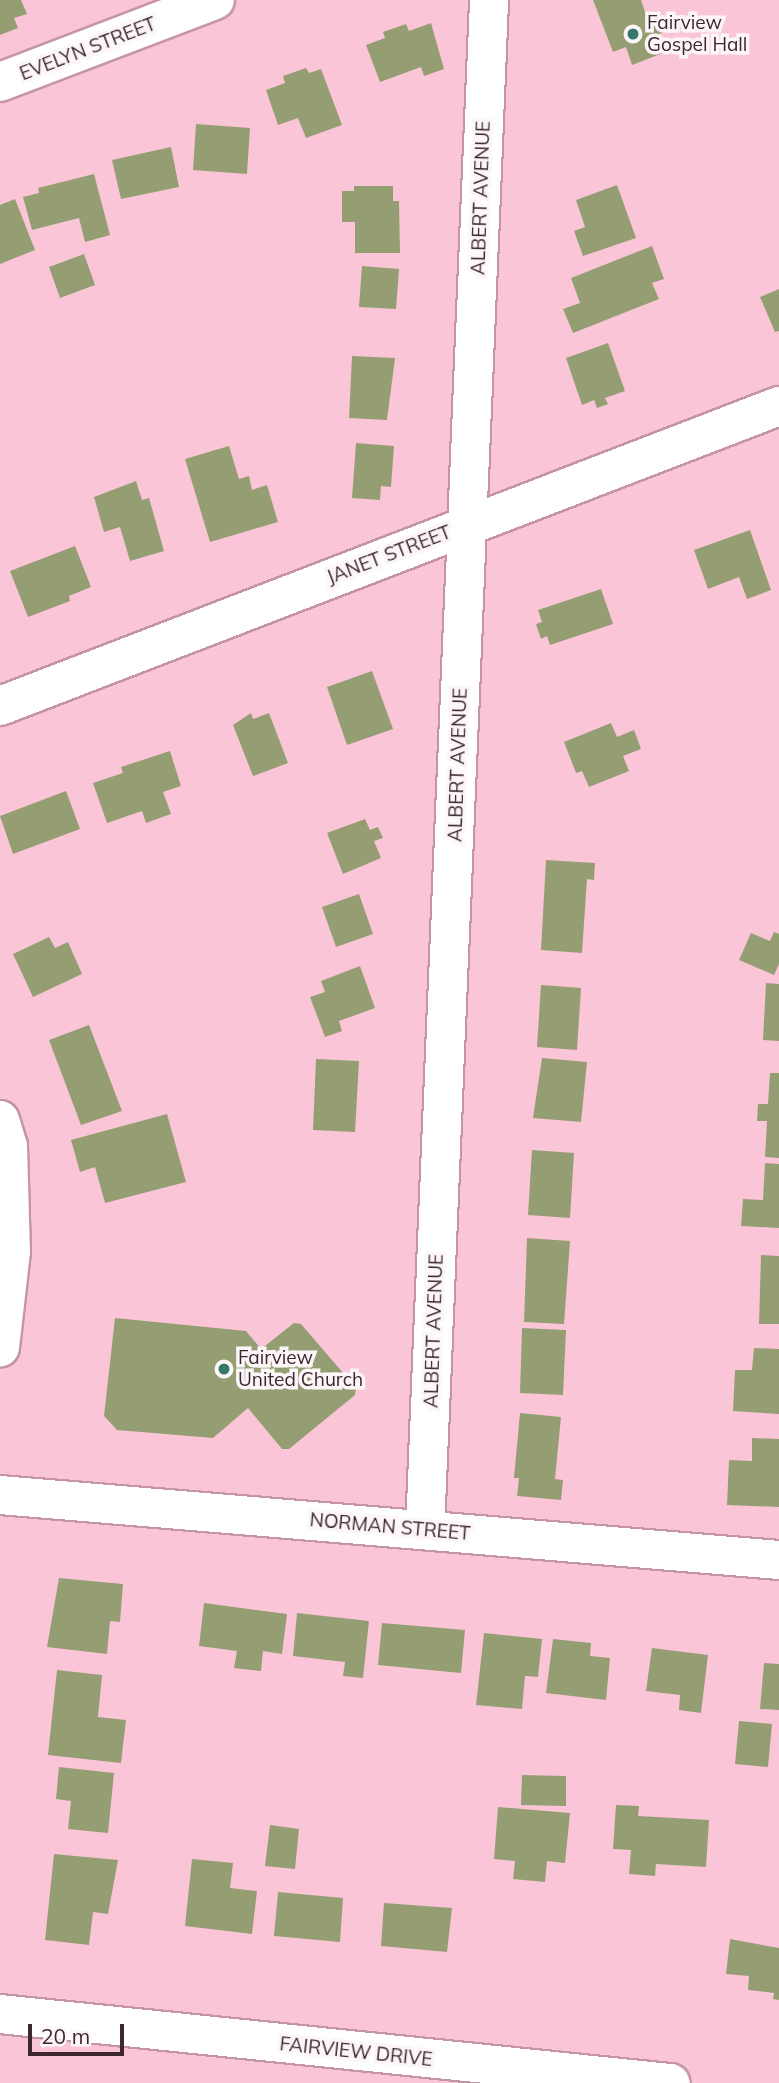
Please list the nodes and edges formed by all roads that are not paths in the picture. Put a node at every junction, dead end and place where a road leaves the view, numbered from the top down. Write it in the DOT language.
graph roads {
  1 [pos="215,0"];
  2 [pos="489,0"];
  3 [pos="0,82"];
  4 [pos="779,406"];
  5 [pos="468,524"];
  6 [pos="0,706"];
  7 [pos="0,1120"];
  8 [pos="0,1347"];
  9 [pos="0,1495"];
  10 [pos="425,1529"];
  11 [pos="779,1560"];
  12 [pos="0,2014"];
  13 [pos="436,2072"];
  14 [pos="670,2083"];
  1 -- 3 [label="street, EVELYN STREET"];
  2 -- 5 [label="street, ALBERT AVENUE"];
  4 -- 5 [label="street, JANET STREET"];
  5 -- 6 [label="street, JANET STREET"];
  5 -- 10 [label="street, ALBERT AVENUE"];
  7 -- 8 [label="street"];
  9 -- 10 [label="street, NORMAN STREET"];
  10 -- 11 [label="street, NORMAN STREET"];
  12 -- 13 [label="street, FAIRVIEW DRIVE"];
  13 -- 14 [label="street, FAIRVIEW DRIVE"];
}
